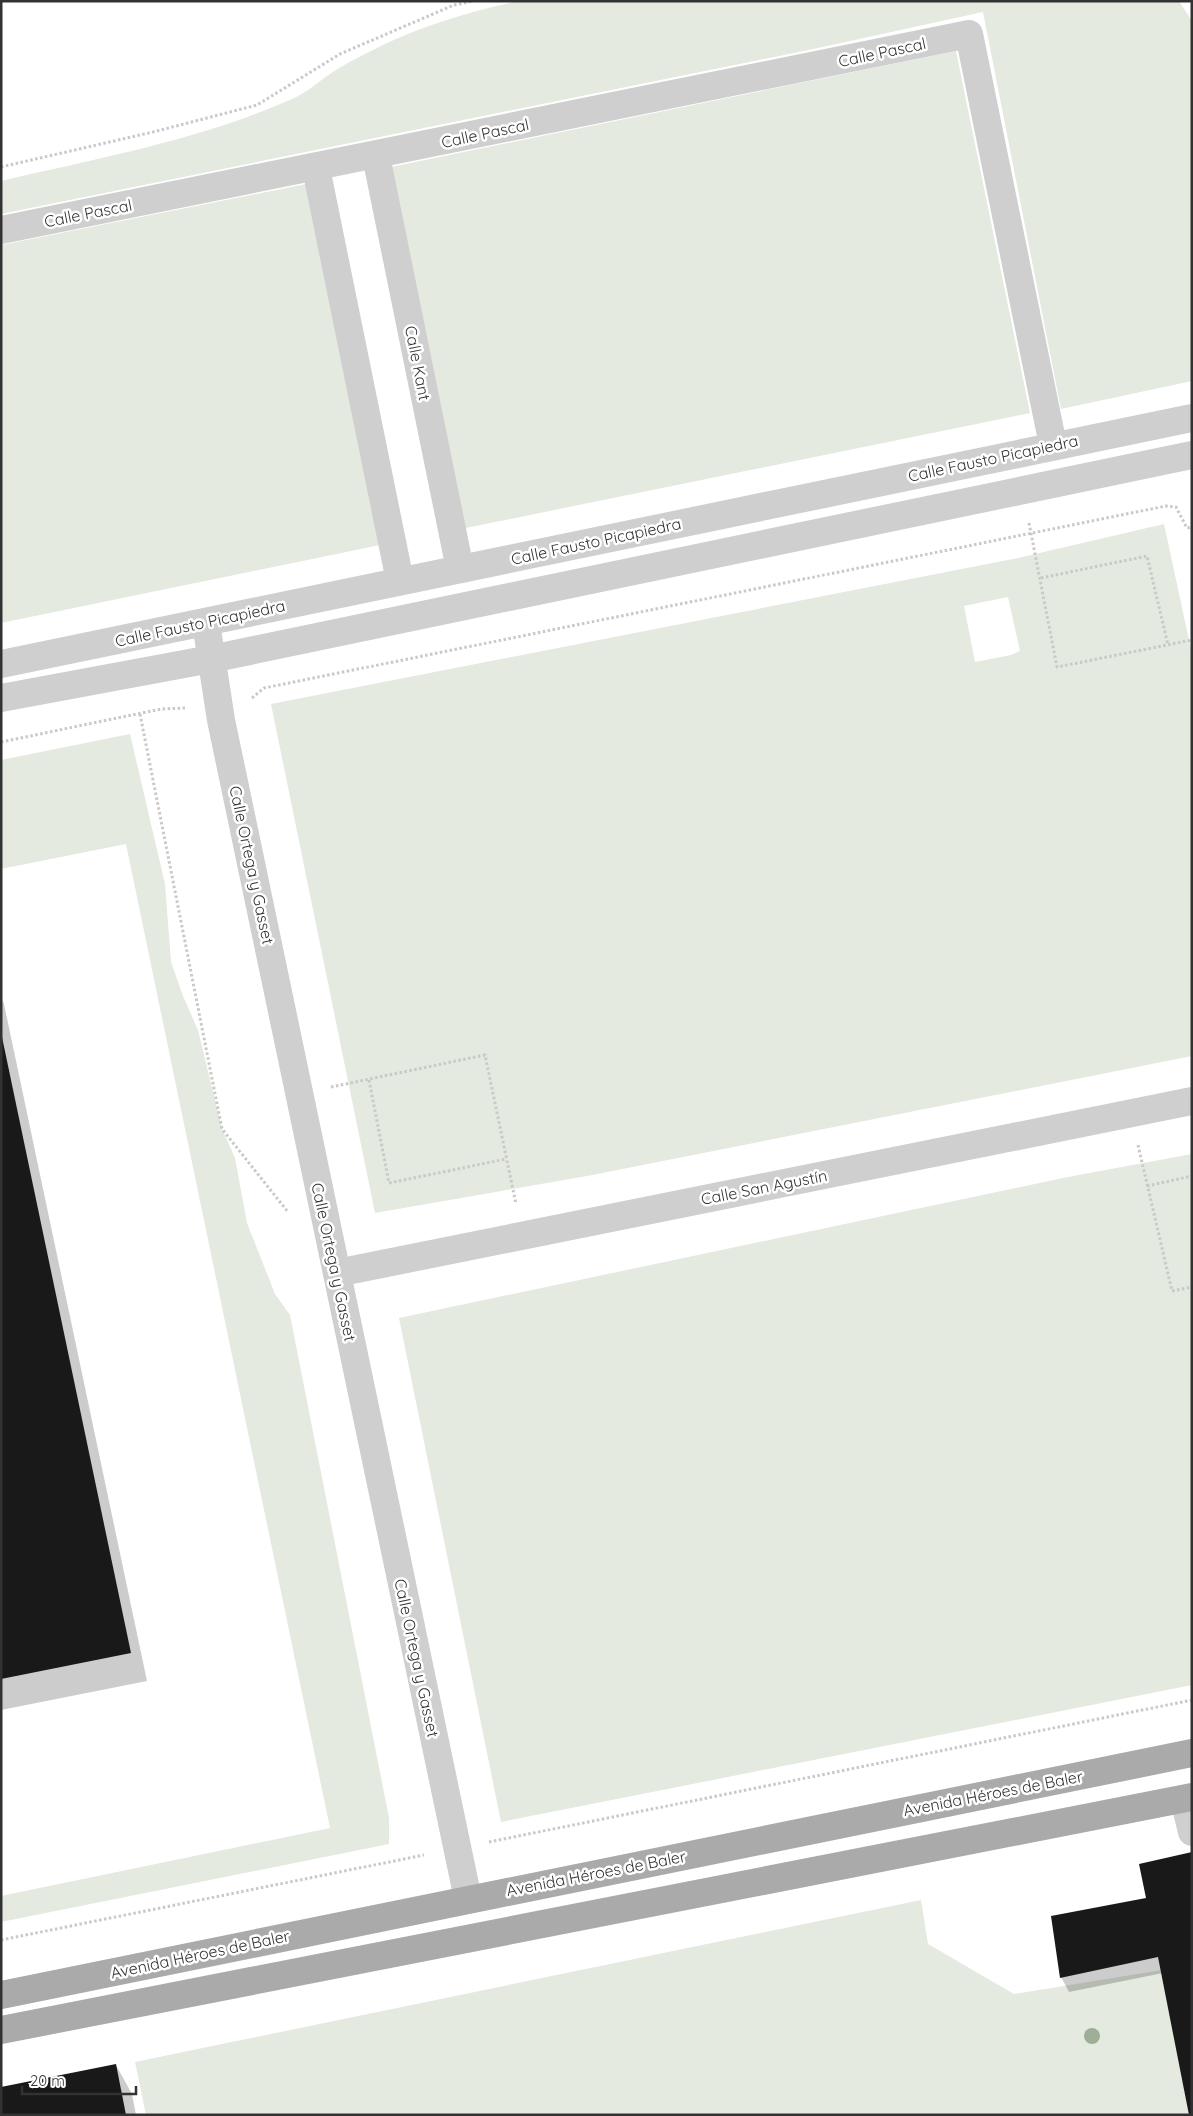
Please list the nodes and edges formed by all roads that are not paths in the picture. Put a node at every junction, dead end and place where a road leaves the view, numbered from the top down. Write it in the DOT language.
graph roads {
  1 [pos="376,156"];
  2 [pos="316,168"];
  3 [pos="1,230"];
  4 [pos="1192,418"];
  5 [pos="1053,445"];
  6 [pos="1192,455"];
  7 [pos="460,569"];
  8 [pos="400,581"];
  9 [pos="206,623"];
  10 [pos="211,658"];
  11 [pos="1,664"];
  12 [pos="1,698"];
  13 [pos="1192,1101"];
  14 [pos="337,1273"];
  15 [pos="1192,1753"];
  16 [pos="1188,1798"];
  17 [pos="1192,1832"];
  18 [pos="468,1899"];
  19 [pos="1,1994"];
  20 [pos="1,2030"];
  1 -- 2 [label="street, Calle Pascal"];
  1 -- 5 [label="street, Calle Pascal"];
  1 -- 7 [label="street, Calle Kant"];
  2 -- 3 [label="street, Calle Pascal"];
  2 -- 8 [label="street"];
  4 -- 5 [label="street, Calle Fausto Picapiedra"];
  5 -- 7 [label="street, Calle Fausto Picapiedra"];
  6 -- 10 [label="street, Calle Fausto Picapiedra"];
  7 -- 8 [label="street, Calle Fausto Picapiedra"];
  8 -- 9 [label="street, Calle Fausto Picapiedra"];
  9 -- 10 [label="street, Calle Ortega y Gasset"];
  9 -- 11 [label="street, Calle Fausto Picapiedra"];
  10 -- 12 [label="street, Calle Fausto Picapiedra"];
  10 -- 14 [label="street, Calle Ortega y Gasset"];
  13 -- 14 [label="street, Calle San Agustín"];
  14 -- 18 [label="street, Calle Ortega y Gasset"];
  15 -- 18 [label="main road, Avenida Héroes de Baler"];
  16 -- 17 [label="street"];
  16 -- 20 [label="main road, Avenida Héroes de Baler"];
  18 -- 19 [label="main road, Avenida Héroes de Baler"];
}
